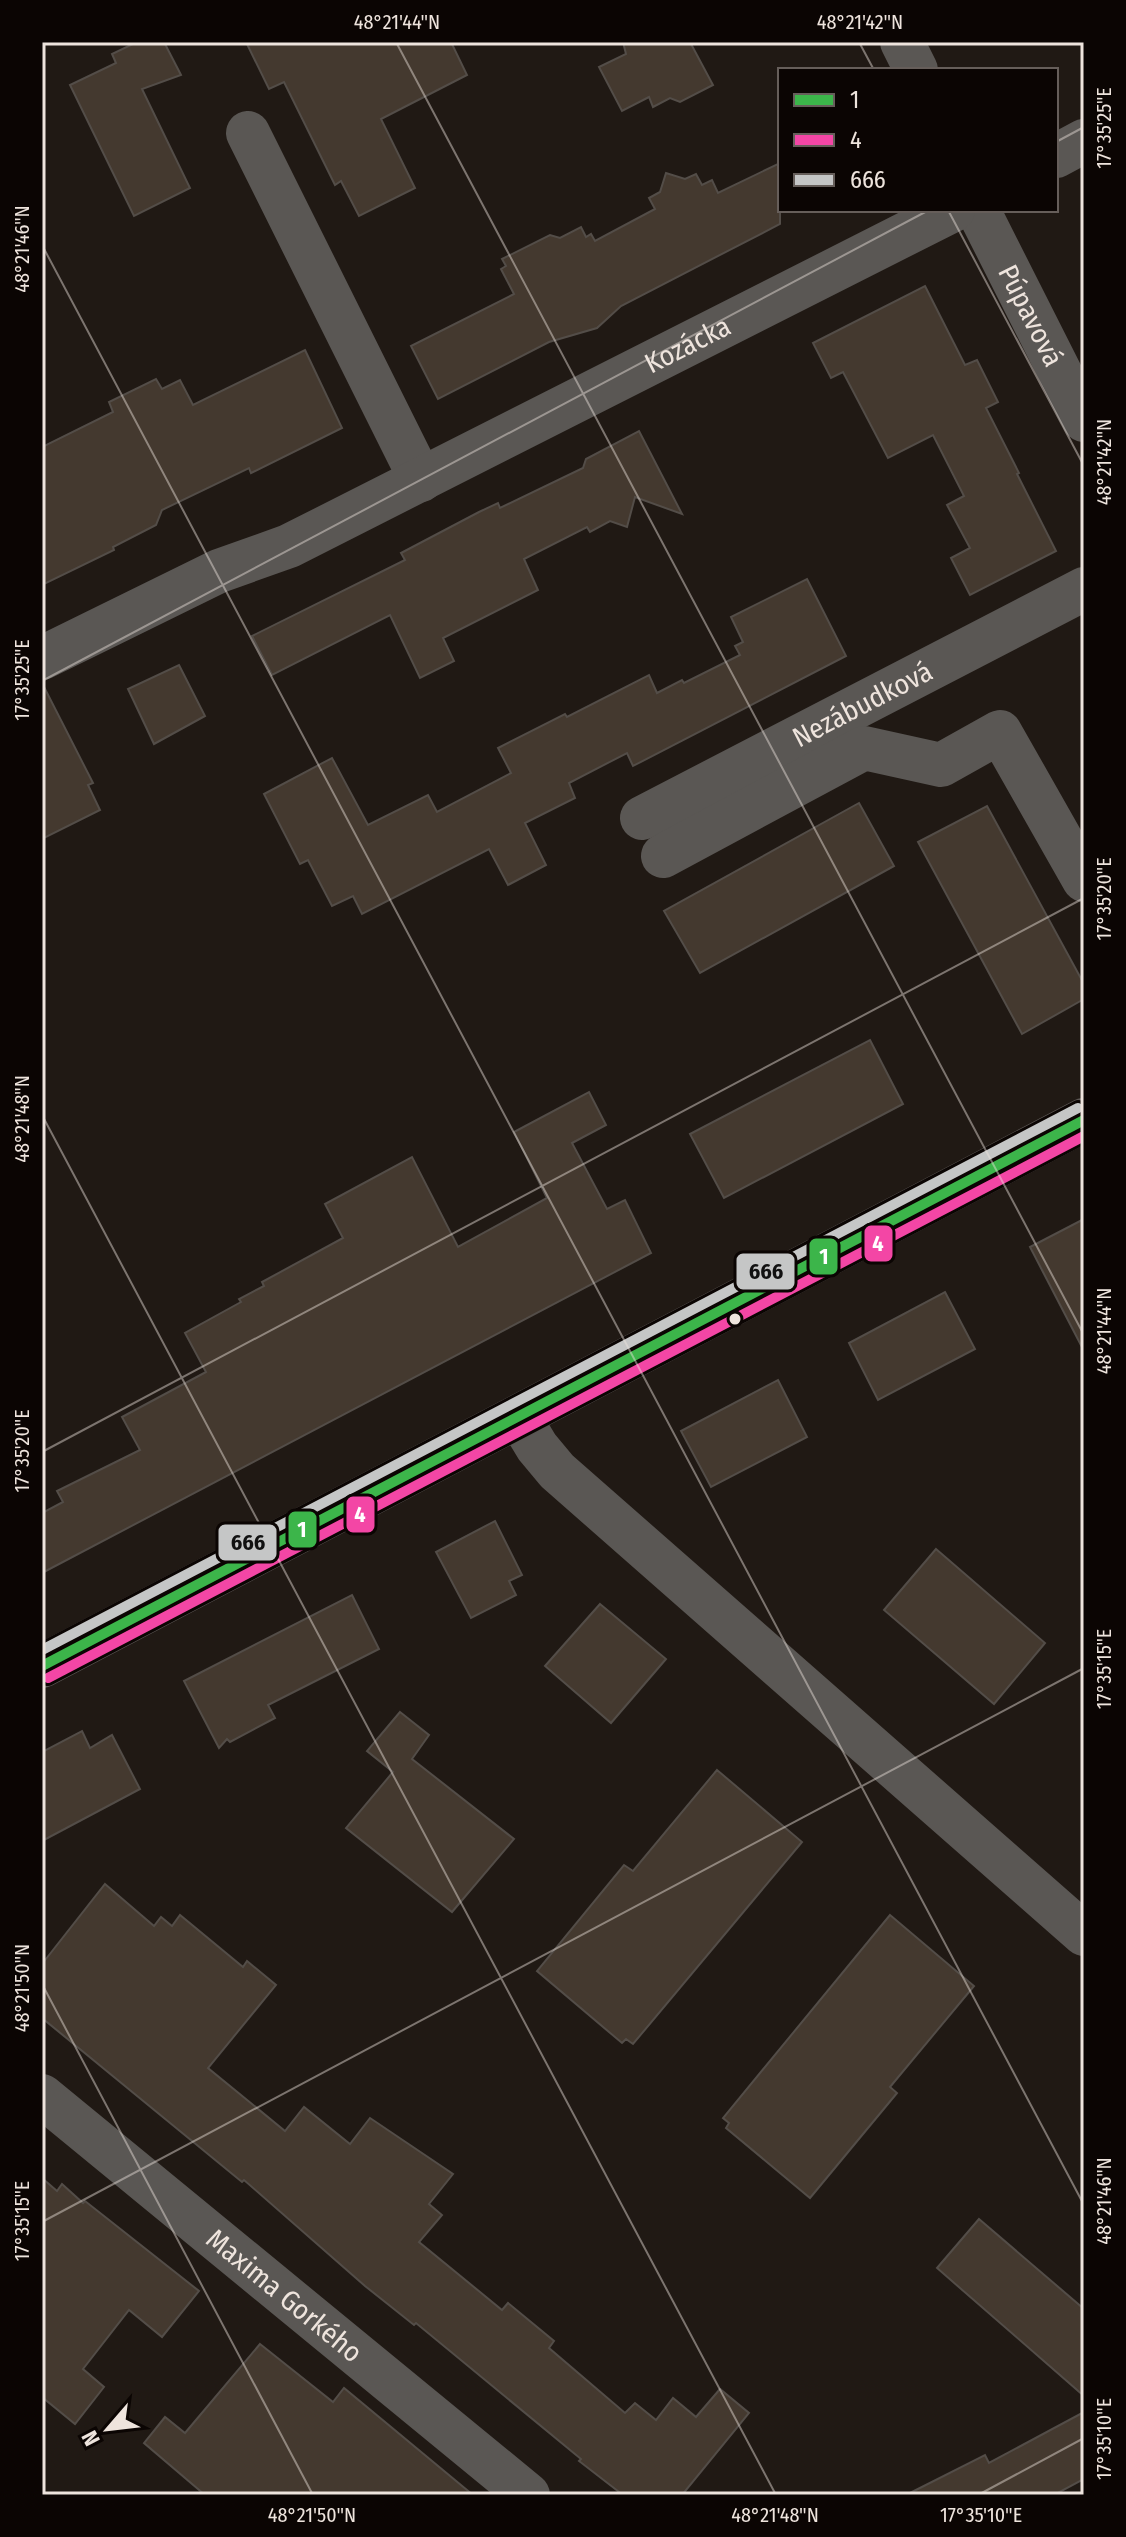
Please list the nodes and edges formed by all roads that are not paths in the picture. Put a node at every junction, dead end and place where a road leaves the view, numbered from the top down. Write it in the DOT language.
graph roads {
  1 [pos="902,42"];
  2 [pos="915,68"];
  3 [pos="248,133"];
  4 [pos="1084,141"];
  5 [pos="1058,155"];
  6 [pos="949,212"];
  7 [pos="979,212"];
  8 [pos="1084,420"];
  9 [pos="421,480"];
  10 [pos="1084,589"];
  11 [pos="42,658"];
  12 [pos="642,818"];
  13 [pos="663,856"];
  14 [pos="1084,880"];
  15 [pos="1084,1120"];
  16 [pos="519,1417"];
  17 [pos="42,1666"];
  18 [pos="1084,1934"];
  19 [pos="42,2096"];
  20 [pos="528,2495"];
  1 -- 2 [label="street"];
  3 -- 9 [label="street"];
  4 -- 5 [label="street"];
  6 -- 9 [label="street, Kozácka"];
  7 -- 8 [label="street, Púpavová"];
  9 -- 11 [label="street, Kozácka"];
  10 -- 12 [label="street, Nezábudková"];
  13 -- 14 [label="street"];
  15 -- 16 [label="main road"];
  16 -- 17 [label="main road"];
  16 -- 18 [label="street"];
  19 -- 20 [label="street, Maxima Gorkého"];
}
